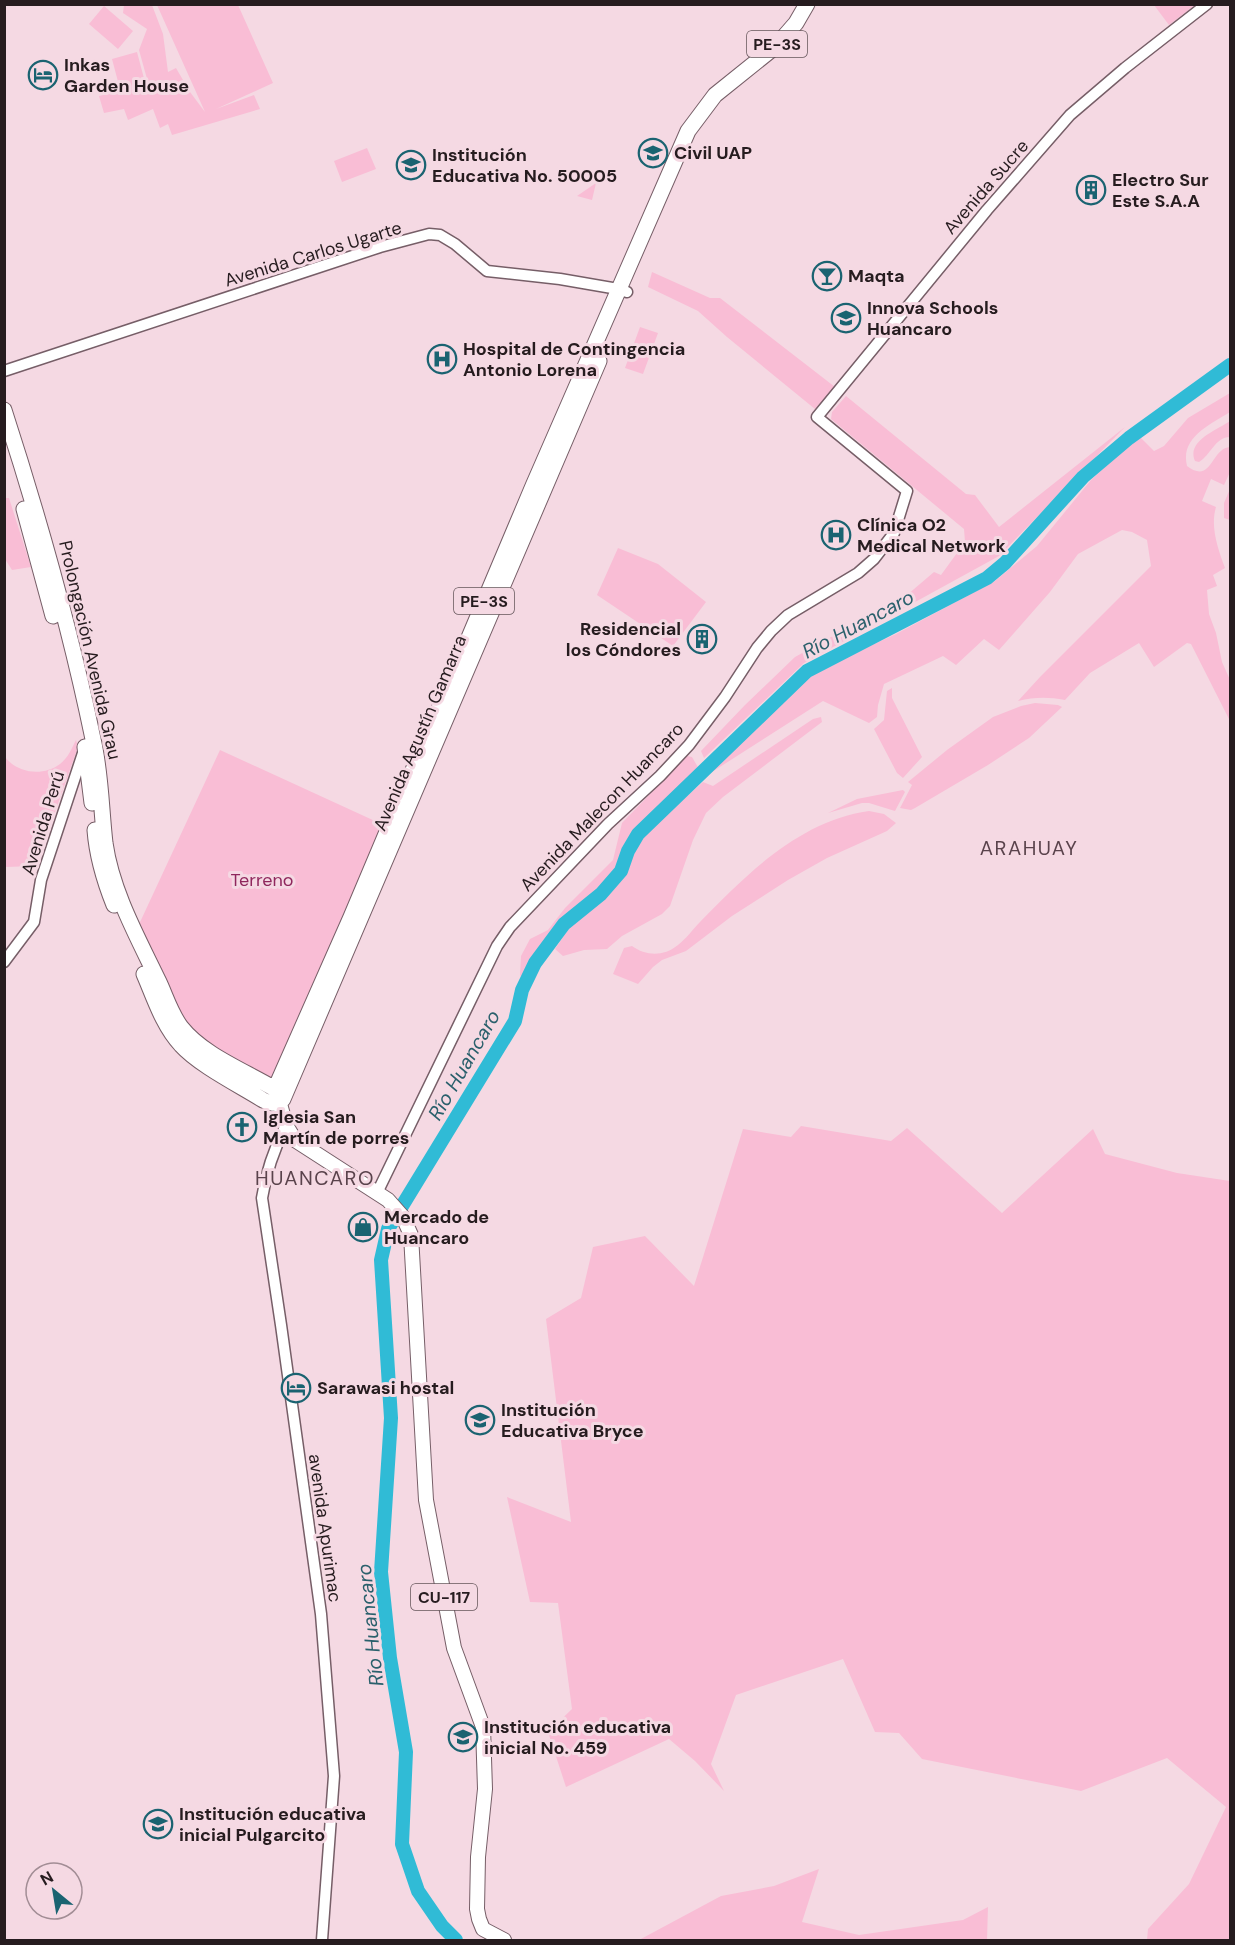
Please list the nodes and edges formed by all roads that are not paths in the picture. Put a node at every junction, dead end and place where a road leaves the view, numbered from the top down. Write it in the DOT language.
graph roads {
  1 [pos="807,4"];
  2 [pos="1207,4"];
  3 [pos="623,290"];
  4 [pos="4,371"];
  5 [pos="4,410"];
  6 [pos="4,442"];
  7 [pos="907,491"];
  8 [pos="89,743"];
  9 [pos="4,962"];
  10 [pos="278,1099"];
  11 [pos="286,1125"];
  12 [pos="382,1197"];
  13 [pos="322,1941"];
  14 [pos="504,1941"];
  1 -- 3 [label="highway, Avenida Agustín Gamarra / PE-3S"];
  2 -- 7 [label="street, Avenida Sucre"];
  3 -- 4 [label="street, Avenida Carlos Ugarte"];
  3 -- 10 [label="highway, Avenida Agustín Gamarra / PE-3S"];
  5 -- 8 [label="highway, Prolongación Avenida Grau"];
  6 -- 8 [label="highway, Prolongación Avenida Grau"];
  7 -- 12 [label="street, Avenida Malecon Huancaro"];
  8 -- 9 [label="street, Avenida Perú"];
  8 -- 10 [label="highway, Prolongación Avenida Grau"];
  10 -- 11 [label="main road, CU-117"];
  11 -- 12 [label="main road, CU-117"];
  11 -- 13 [label="street, avenida Apurimac"];
  12 -- 14 [label="main road, CU-117"];
}
